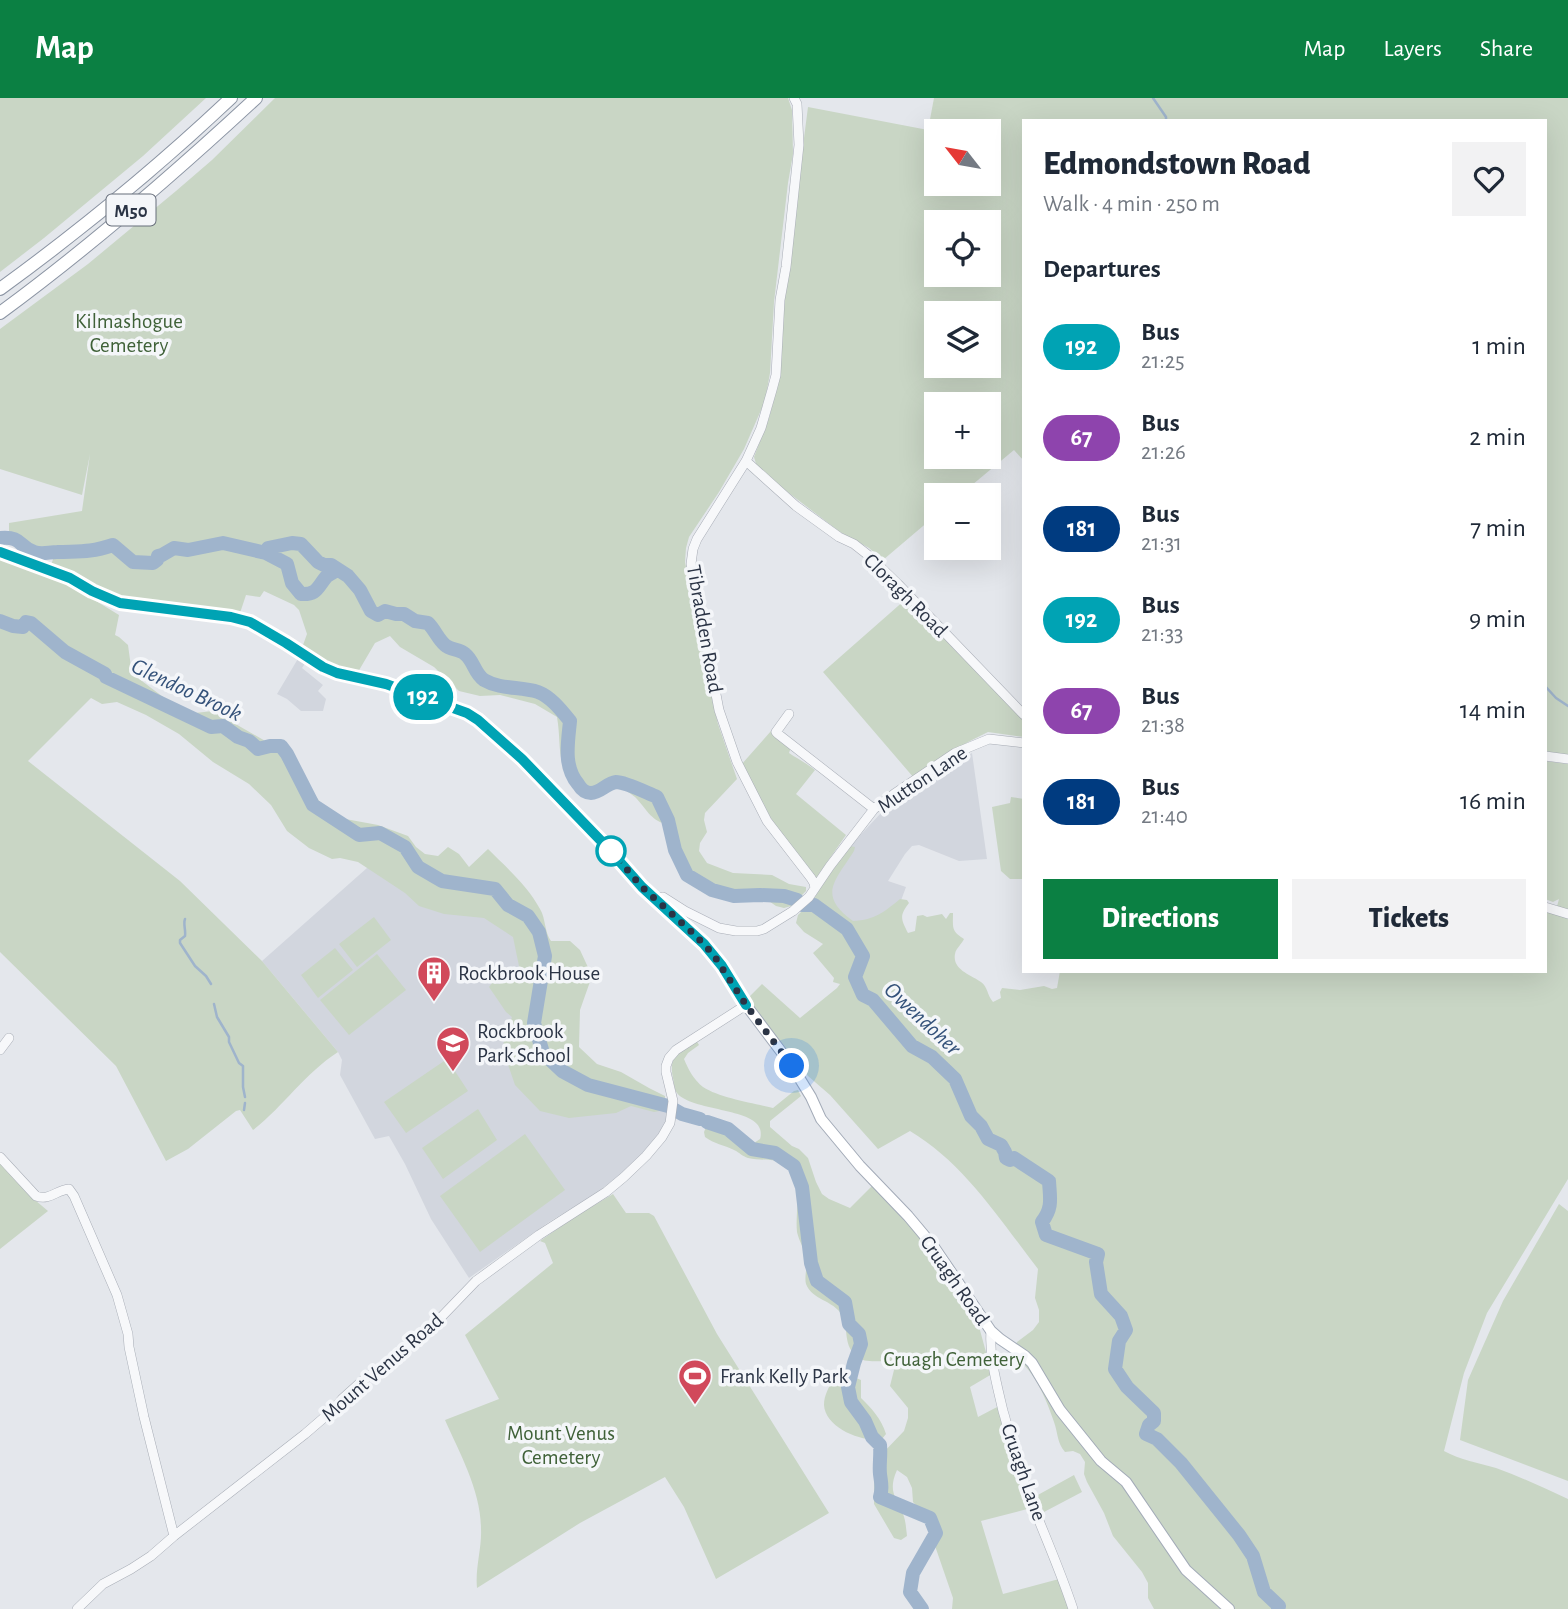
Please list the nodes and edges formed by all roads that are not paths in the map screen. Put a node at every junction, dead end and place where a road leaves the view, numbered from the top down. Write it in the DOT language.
graph roads {
  1 [pos="231,98"];
  2 [pos="256,98"];
  3 [pos="794,98"];
  4 [pos="0,289"];
  5 [pos="0,313"];
  6 [pos="746,461"];
  7 [pos="0,552"];
  8 [pos="1022,713"];
  9 [pos="789,714"];
  10 [pos="1022,744"];
  11 [pos="1547,756"];
  12 [pos="1568,759"];
  13 [pos="874,809"];
  14 [pos="812,893"];
  15 [pos="654,899"];
  16 [pos="1547,908"];
  17 [pos="1568,914"];
  18 [pos="746,1005"];
  19 [pos="9,1038"];
  20 [pos="0,1049"];
  21 [pos="0,1157"];
  22 [pos="991,1331"];
  23 [pos="174,1536"];
  24 [pos="77,1609"];
  25 [pos="1073,1609"];
  26 [pos="1229,1609"];
  1 -- 4 [label="highway, M50"];
  2 -- 5 [label="highway, M50"];
  3 -- 6 [label="street, Tibradden Road"];
  6 -- 8 [label="street, Cloragh Road"];
  6 -- 14 [label="street, Tibradden Road"];
  7 -- 15 [label="main road, Cruagh Road"];
  9 -- 13 [label="street"];
  10 -- 13 [label="street, Mutton Lane"];
  11 -- 12 [label="street"];
  13 -- 14 [label="street, Mutton Lane"];
  14 -- 15 [label="street"];
  15 -- 18 [label="main road, Cruagh Road"];
  16 -- 17 [label="street"];
  18 -- 22 [label="main road, Cruagh Road"];
  18 -- 23 [label="street, Mount Venus Road"];
  19 -- 20 [label="street"];
  21 -- 23 [label="street"];
  22 -- 25 [label="street, Cruagh Lane"];
  22 -- 26 [label="main road, Cruagh Road"];
  23 -- 24 [label="street, Mount Venus Road"];
}
